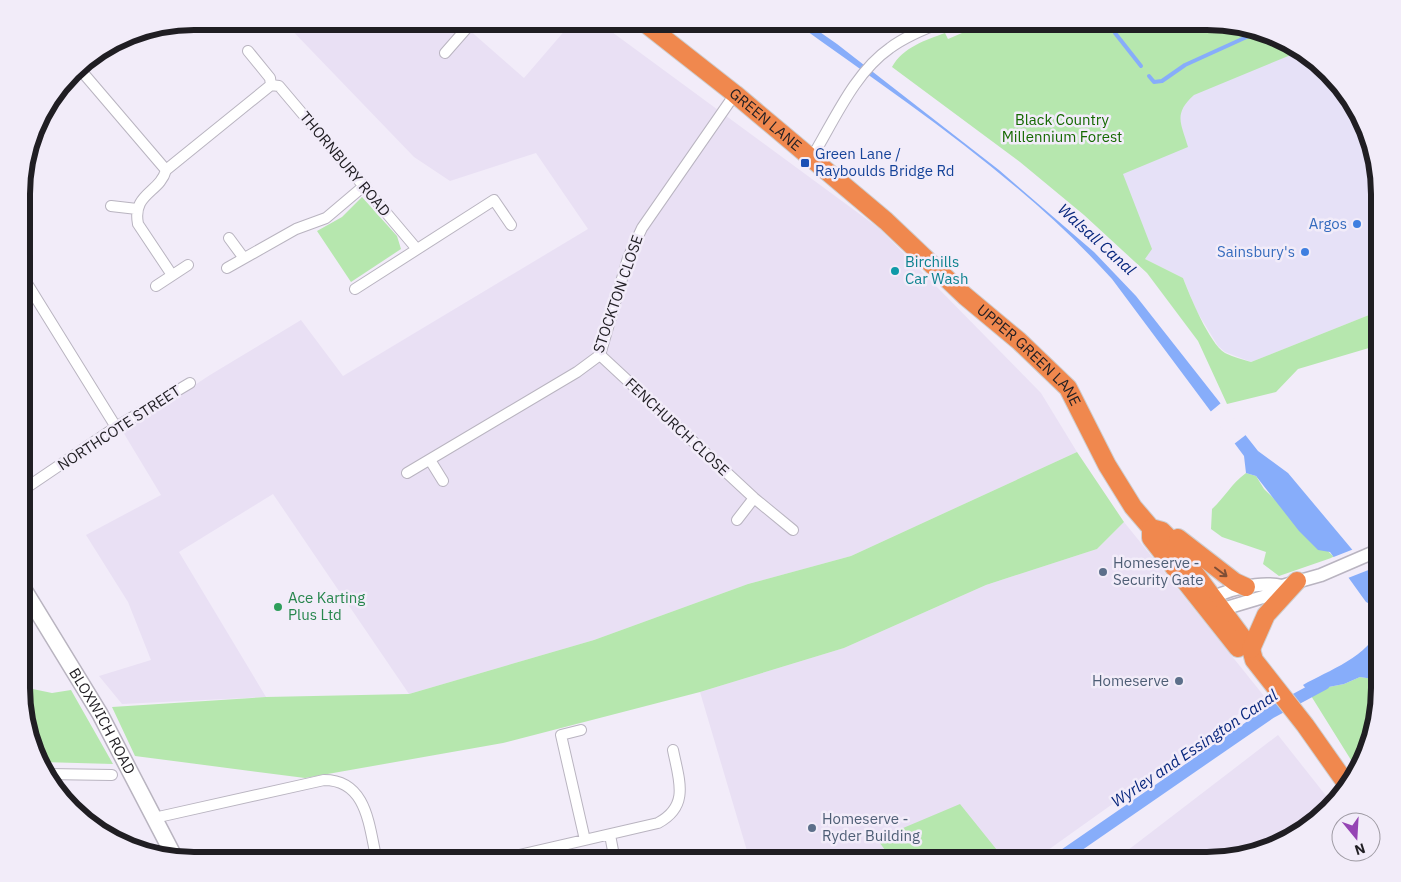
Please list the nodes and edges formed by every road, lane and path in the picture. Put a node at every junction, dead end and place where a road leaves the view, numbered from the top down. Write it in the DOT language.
graph roads {
  1 [pos="465,30"];
  2 [pos="653,30"];
  3 [pos="924,30"];
  4 [pos="248,51"];
  5 [pos="445,53"];
  6 [pos="84,73"];
  7 [pos="271,85"];
  8 [pos="734,94"];
  9 [pos="812,157"];
  10 [pos="166,170"];
  11 [pos="365,185"];
  12 [pos="111,206"];
  13 [pos="138,209"];
  14 [pos="886,221"];
  15 [pos="510,225"];
  16 [pos="229,238"];
  17 [pos="416,248"];
  18 [pos="243,257"];
  19 [pos="188,265"];
  20 [pos="227,268"];
  21 [pos="172,275"];
  22 [pos="156,286"];
  23 [pos="30,288"];
  24 [pos="355,289"];
  25 [pos="600,355"];
  26 [pos="190,383"];
  27 [pos="116,427"];
  28 [pos="430,460"];
  29 [pos="407,473"];
  30 [pos="443,481"];
  31 [pos="30,485"];
  32 [pos="754,498"];
  33 [pos="737,520"];
  34 [pos="1151,528"];
  35 [pos="793,530"];
  36 [pos="1168,537"];
  37 [pos="1371,554"];
  38 [pos="1290,583"];
  39 [pos="1246,587"];
  40 [pos="30,599"];
  41 [pos="1213,607"];
  42 [pos="1253,655"];
  43 [pos="581,730"];
  44 [pos="673,750"];
  45 [pos="55,774"];
  46 [pos="112,775"];
  47 [pos="1343,779"];
  48 [pos="154,818"];
  49 [pos="610,835"];
  50 [pos="585,840"];
  51 [pos="171,851"];
  52 [pos="375,852"];
  53 [pos="533,852"];
  54 [pos="613,852"];
  1 -- 5 [label="street"];
  2 -- 8 [label="highway, GREEN LANE"];
  3 -- 9 [label="street"];
  4 -- 7 [label="street, THORNBURY ROAD"];
  6 -- 10 [label="street"];
  7 -- 10 [label="street"];
  7 -- 11 [label="street, THORNBURY ROAD"];
  8 -- 9 [label="highway, GREEN LANE"];
  8 -- 25 [label="street, STOCKTON CLOSE"];
  9 -- 14 [label="highway, GREEN LANE"];
  10 -- 13 [label="street"];
  11 -- 17 [label="street, THORNBURY ROAD"];
  11 -- 18 [label="street"];
  12 -- 13 [label="street"];
  13 -- 21 [label="street"];
  14 -- 34 [label="highway, UPPER GREEN LANE"];
  15 -- 17 [label="street"];
  16 -- 18 [label="street"];
  17 -- 24 [label="street"];
  18 -- 20 [label="street"];
  19 -- 21 [label="street"];
  21 -- 22 [label="street"];
  23 -- 27 [label="street"];
  25 -- 28 [label="street, STOCKTON CLOSE"];
  25 -- 32 [label="street, FENCHURCH CLOSE"];
  26 -- 27 [label="street, NORTHCOTE STREET"];
  27 -- 31 [label="street, NORTHCOTE STREET"];
  28 -- 29 [label="street, STOCKTON CLOSE"];
  28 -- 30 [label="street"];
  32 -- 33 [label="street"];
  32 -- 35 [label="street, FENCHURCH CLOSE"];
  34 -- 36 [label="highway"];
  34 -- 41 [label="highway"];
  36 -- 39 [label="highway, one-way"];
  36 -- 41 [label="highway"];
  37 -- 38 [label="street"];
  38 -- 39 [label="street"];
  38 -- 41 [label="street"];
  38 -- 42 [label="highway"];
  39 -- 41 [label="street"];
  40 -- 48 [label="main road, BLOXWICH ROAD"];
  41 -- 42 [label="highway"];
  42 -- 47 [label="highway"];
  43 -- 50 [label="street"];
  44 -- 49 [label="street"];
  45 -- 46 [label="street"];
  48 -- 51 [label="main road, BLOXWICH ROAD"];
  48 -- 52 [label="street"];
  49 -- 50 [label="street"];
  49 -- 54 [label="street"];
  50 -- 53 [label="street"];
}
